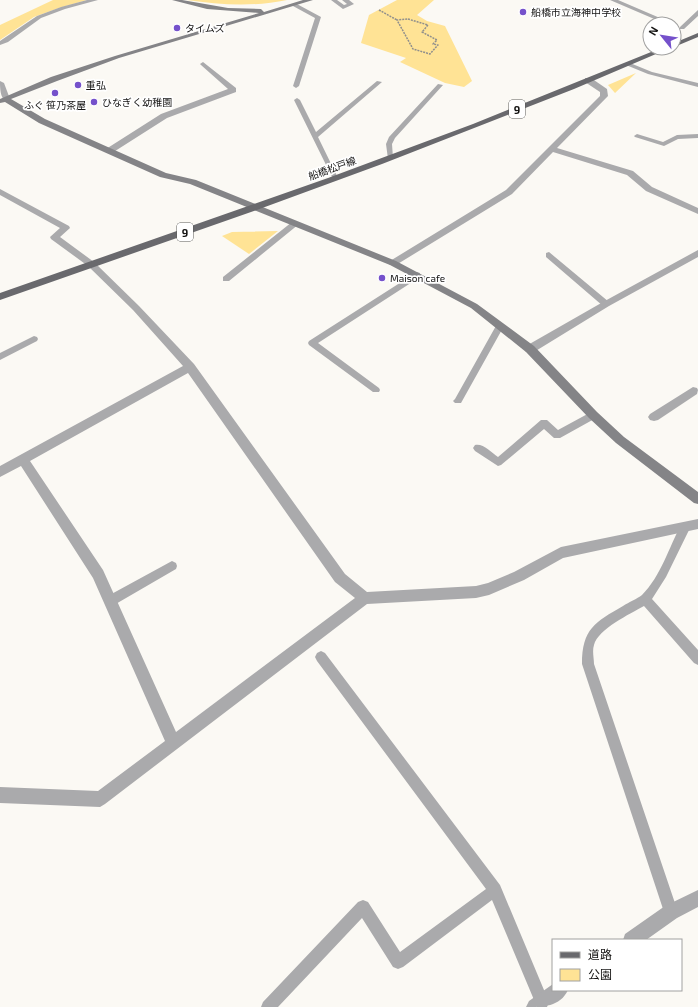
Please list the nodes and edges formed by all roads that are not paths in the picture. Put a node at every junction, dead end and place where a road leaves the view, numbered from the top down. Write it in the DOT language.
graph roads {
  1 [pos="95,0"];
  2 [pos="175,0"];
  3 [pos="310,0"];
  4 [pos="334,0"];
  5 [pos="345,0"];
  6 [pos="612,0"];
  7 [pos="295,5"];
  8 [pos="272,11"];
  9 [pos="698,12"];
  10 [pos="651,16"];
  11 [pos="682,28"];
  12 [pos="698,35"];
  13 [pos="682,42"];
  14 [pos="0,43"];
  15 [pos="648,56"];
  16 [pos="203,64"];
  17 [pos="628,64"];
  18 [pos="588,80"];
  19 [pos="379,82"];
  20 [pos="0,83"];
  21 [pos="440,85"];
  22 [pos="698,85"];
  23 [pos="296,86"];
  24 [pos="3,100"];
  25 [pos="297,100"];
  26 [pos="316,136"];
  27 [pos="637,136"];
  28 [pos="698,136"];
  29 [pos="551,149"];
  30 [pos="109,151"];
  31 [pos="390,158"];
  32 [pos="335,178"];
  33 [pos="0,192"];
  34 [pos="257,207"];
  35 [pos="698,211"];
  36 [pos="295,224"];
  37 [pos="698,253"];
  38 [pos="549,255"];
  39 [pos="393,263"];
  40 [pos="91,264"];
  41 [pos="417,276"];
  42 [pos="226,279"];
  43 [pos="0,297"];
  44 [pos="606,304"];
  45 [pos="500,326"];
  46 [pos="34,339"];
  47 [pos="530,349"];
  48 [pos="0,357"];
  49 [pos="190,367"];
  50 [pos="376,390"];
  51 [pos="696,391"];
  52 [pos="458,401"];
  53 [pos="593,415"];
  54 [pos="654,417"];
  55 [pos="478,448"];
  56 [pos="23,460"];
  57 [pos="0,472"];
  58 [pos="698,499"];
  59 [pos="692,526"];
  60 [pos="172,566"];
  61 [pos="365,598"];
  62 [pos="645,599"];
  63 [pos="110,601"];
  64 [pos="321,657"];
  65 [pos="698,659"];
  66 [pos="173,743"];
  67 [pos="0,795"];
  68 [pos="495,890"];
  69 [pos="698,898"];
  70 [pos="671,912"];
  71 [pos="632,939"];
  72 [pos="558,991"];
  73 [pos="538,1005"];
  74 [pos="268,1007"];
  1 -- 14 [label="street"];
  2 -- 8 [label="street"];
  3 -- 7 [label="street"];
  4 -- 5 [label="lane"];
  6 -- 10 [label="lane"];
  7 -- 8 [label="street"];
  7 -- 23 [label="lane"];
  8 -- 24 [label="street"];
  9 -- 11 [label="street"];
  12 -- 13 [label="main road"];
  15 -- 17 [label="main road, 船橋松戸線 / 9"];
  16 -- 30 [label="street"];
  17 -- 18 [label="main road, 船橋松戸線 / 9"];
  17 -- 22 [label="lane"];
  18 -- 29 [label="street"];
  18 -- 31 [label="main road, 船橋松戸線 / 9"];
  19 -- 26 [label="lane"];
  20 -- 24 [label="street"];
  21 -- 31 [label="lane"];
  24 -- 30 [label="street"];
  25 -- 26 [label="lane"];
  26 -- 32 [label="lane"];
  27 -- 28 [label="lane"];
  29 -- 35 [label="street"];
  29 -- 39 [label="street"];
  30 -- 34 [label="street"];
  31 -- 32 [label="main road, 船橋松戸線 / 9"];
  32 -- 34 [label="main road, 船橋松戸線 / 9"];
  33 -- 40 [label="street"];
  34 -- 36 [label="street"];
  34 -- 40 [label="main road, 船橋松戸線 / 9"];
  36 -- 39 [label="street"];
  36 -- 42 [label="lane"];
  37 -- 44 [label="street"];
  38 -- 44 [label="lane"];
  39 -- 41 [label="street"];
  40 -- 43 [label="main road, 船橋松戸線 / 9"];
  40 -- 49 [label="street"];
  41 -- 45 [label="street"];
  41 -- 50 [label="lane"];
  44 -- 47 [label="street"];
  45 -- 47 [label="street"];
  45 -- 52 [label="lane"];
  46 -- 48 [label="lane"];
  47 -- 53 [label="street"];
  49 -- 56 [label="street"];
  49 -- 61 [label="street"];
  51 -- 54 [label="street"];
  53 -- 55 [label="lane"];
  53 -- 58 [label="street"];
  56 -- 57 [label="street"];
  56 -- 63 [label="street"];
  59 -- 61 [label="street"];
  59 -- 62 [label="lane"];
  60 -- 63 [label="lane"];
  61 -- 66 [label="street"];
  62 -- 65 [label="lane"];
  62 -- 70 [label="lane"];
  63 -- 66 [label="street"];
  64 -- 68 [label="lane"];
  66 -- 67 [label="street"];
  68 -- 73 [label="lane"];
  68 -- 74 [label="lane"];
  69 -- 70 [label="street"];
  70 -- 71 [label="street"];
  72 -- 73 [label="street"];
}
